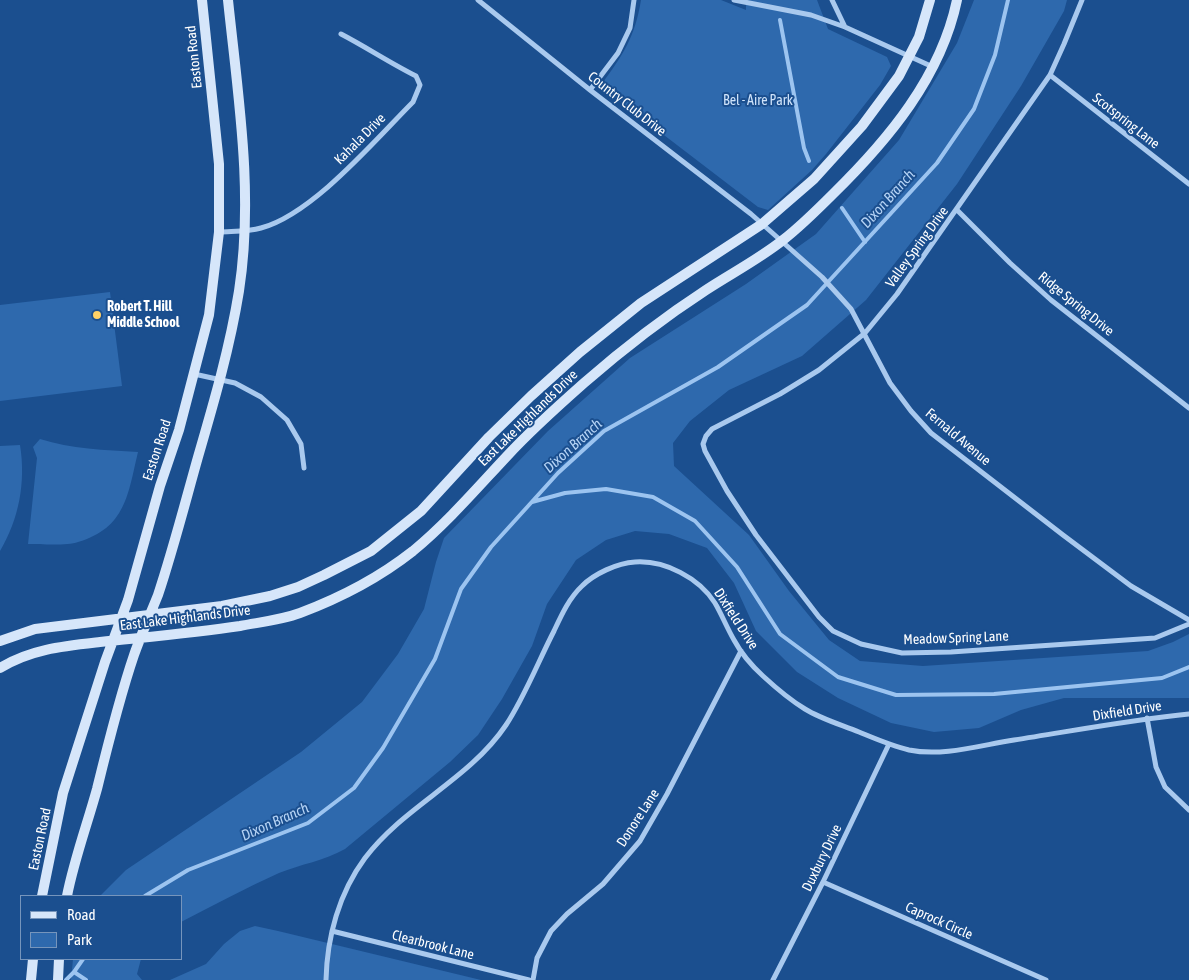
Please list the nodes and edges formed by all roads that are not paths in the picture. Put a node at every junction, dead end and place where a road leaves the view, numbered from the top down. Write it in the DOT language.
graph roads {
  1 [pos="202,0"];
  2 [pos="228,0"];
  3 [pos="478,0"];
  4 [pos="634,0"];
  5 [pos="734,0"];
  6 [pos="832,0"];
  7 [pos="930,0"];
  8 [pos="957,0"];
  9 [pos="1082,0"];
  10 [pos="845,27"];
  11 [pos="341,34"];
  12 [pos="910,57"];
  13 [pos="933,67"];
  14 [pos="1050,75"];
  15 [pos="590,90"];
  16 [pos="1189,184"];
  17 [pos="957,210"];
  18 [pos="762,224"];
  19 [pos="244,230"];
  20 [pos="219,232"];
  21 [pos="782,241"];
  22 [pos="865,333"];
  23 [pos="194,374"];
  24 [pos="220,379"];
  25 [pos="1189,408"];
  26 [pos="703,444"];
  27 [pos="304,468"];
  28 [pos="150,616"];
  29 [pos="122,619"];
  30 [pos="1189,620"];
  31 [pos="1189,624"];
  32 [pos="0,634"];
  33 [pos="11,637"];
  34 [pos="141,638"];
  35 [pos="0,641"];
  36 [pos="113,641"];
  37 [pos="740,651"];
  38 [pos="0,668"];
  39 [pos="1189,714"];
  40 [pos="1147,718"];
  41 [pos="889,744"];
  42 [pos="1189,810"];
  43 [pos="823,882"];
  44 [pos="68,894"];
  45 [pos="42,895"];
  46 [pos="332,931"];
  47 [pos="33,960"];
  48 [pos="59,960"];
  49 [pos="31,980"];
  50 [pos="58,980"];
  51 [pos="326,980"];
  52 [pos="529,980"];
  53 [pos="533,980"];
  54 [pos="773,980"];
  55 [pos="1046,980"];
  1 -- 20 [label="main road, Easton Road"];
  2 -- 19 [label="main road"];
  3 -- 15 [label="street, Country Club Drive"];
  4 -- 15 [label="street"];
  5 -- 10 [label="street"];
  6 -- 10 [label="street"];
  7 -- 12 [label="main road, East Lake Highlands Drive"];
  8 -- 13 [label="main road, East Lake Highlands Drive"];
  9 -- 14 [label="street, Valley Spring Drive"];
  10 -- 12 [label="street"];
  11 -- 19 [label="street, Kahala Drive"];
  12 -- 13 [label="street"];
  12 -- 18 [label="main road, East Lake Highlands Drive"];
  13 -- 21 [label="main road, East Lake Highlands Drive"];
  14 -- 16 [label="street, Scotspring Lane"];
  14 -- 17 [label="street, Valley Spring Drive"];
  15 -- 18 [label="street, Country Club Drive"];
  17 -- 22 [label="street, Valley Spring Drive"];
  17 -- 25 [label="street, Ridge Spring Drive"];
  18 -- 21 [label="street, Fernald Avenue"];
  18 -- 28 [label="main road, East Lake Highlands Drive"];
  19 -- 20 [label="street, Kahala Drive"];
  19 -- 24 [label="main road"];
  20 -- 23 [label="main road, Easton Road"];
  21 -- 22 [label="street, Fernald Avenue"];
  21 -- 34 [label="main road, East Lake Highlands Drive"];
  22 -- 26 [label="street, Valley Spring Drive"];
  22 -- 30 [label="street, Fernald Avenue"];
  23 -- 24 [label="street"];
  23 -- 29 [label="main road, Easton Road"];
  24 -- 27 [label="street"];
  24 -- 28 [label="main road"];
  26 -- 31 [label="street, Meadow Spring Lane"];
  28 -- 29 [label="main road, East Lake Highlands Drive"];
  28 -- 34 [label="main road"];
  29 -- 33 [label="main road, East Lake Highlands Drive"];
  29 -- 36 [label="main road, Easton Road"];
  32 -- 33 [label="main road"];
  33 -- 35 [label="main road, East Lake Highlands Drive"];
  34 -- 36 [label="main road, East Lake Highlands Drive"];
  34 -- 44 [label="main road"];
  36 -- 38 [label="main road, East Lake Highlands Drive"];
  36 -- 45 [label="main road, Easton Road"];
  37 -- 41 [label="street, Dixfield Drive"];
  37 -- 46 [label="street, Dixfield Drive"];
  37 -- 53 [label="street, Donore Lane"];
  39 -- 40 [label="street, Dixfield Drive"];
  40 -- 41 [label="street, Dixfield Drive"];
  40 -- 42 [label="street"];
  41 -- 43 [label="street, Duxbury Drive"];
  43 -- 54 [label="street, Duxbury Drive"];
  43 -- 55 [label="street, Caprock Circle"];
  46 -- 51 [label="street, Dixfield Drive"];
  46 -- 52 [label="street, Clearbrook Lane"];
  47 -- 49 [label="main road"];
  48 -- 50 [label="main road"];
}
